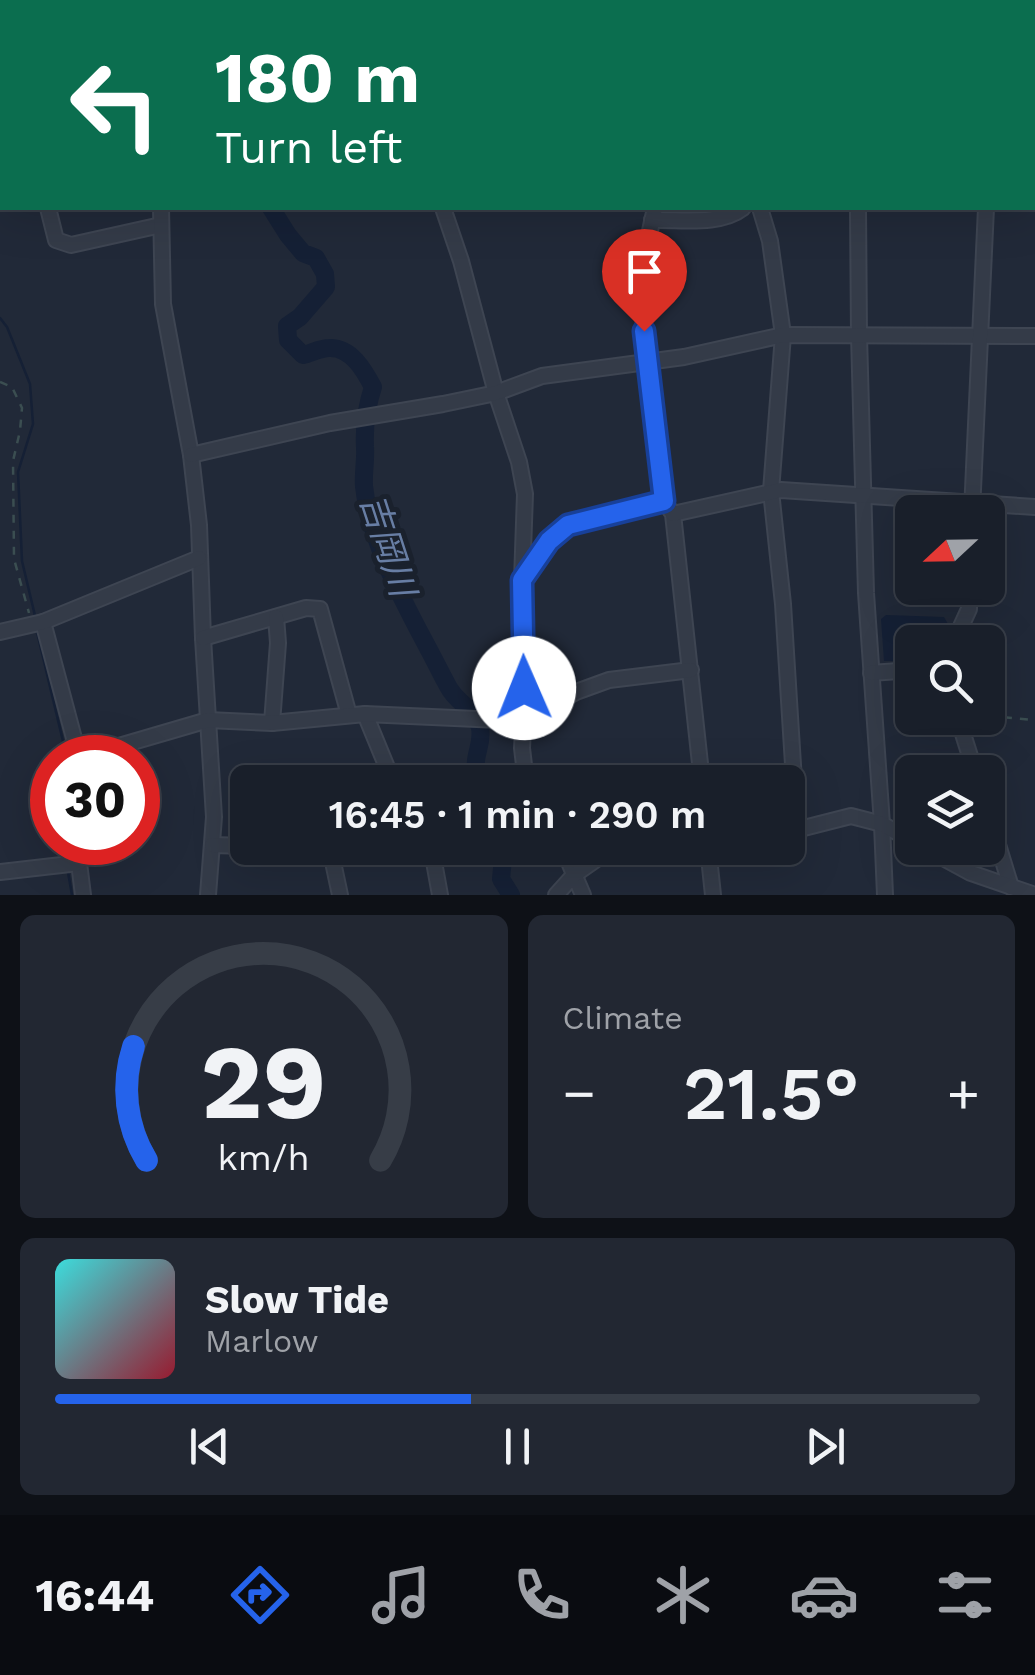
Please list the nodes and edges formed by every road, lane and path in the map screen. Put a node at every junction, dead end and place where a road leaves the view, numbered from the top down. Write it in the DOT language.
graph roads {
  1 [pos="48,210"];
  2 [pos="161,210"];
  3 [pos="444,210"];
  4 [pos="740,210"];
  5 [pos="761,210"];
  6 [pos="858,210"];
  7 [pos="986,210"];
  8 [pos="654,214"];
  9 [pos="162,225"];
  10 [pos="783,335"];
  11 [pos="858,335"];
  12 [pos="981,336"];
  13 [pos="1035,336"];
  14 [pos="648,362"];
  15 [pos="0,382"];
  16 [pos="496,392"];
  17 [pos="191,456"];
  18 [pos="771,490"];
  19 [pos="863,495"];
  20 [pos="973,495"];
  21 [pos="895,499"];
  22 [pos="1005,507"];
  23 [pos="1035,507"];
  24 [pos="669,508"];
  25 [pos="200,558"];
  26 [pos="522,580"];
  27 [pos="276,616"];
  28 [pos="38,623"];
  29 [pos="0,632"];
  30 [pos="202,638"];
  31 [pos="691,670"];
  32 [pos="895,671"];
  33 [pos="872,672"];
  34 [pos="365,714"];
  35 [pos="349,715"];
  36 [pos="1005,717"];
  37 [pos="208,720"];
  38 [pos="1035,720"];
  39 [pos="522,722"];
  40 [pos="272,723"];
  41 [pos="71,735"];
  42 [pos="155,735"];
  43 [pos="386,765"];
  44 [pos="524,765"];
  45 [pos="700,765"];
  46 [pos="789,765"];
  47 [pos="882,824"];
  48 [pos="805,827"];
  49 [pos="895,831"];
  50 [pos="212,845"];
  51 [pos="230,846"];
  52 [pos="56,865"];
  53 [pos="80,865"];
  54 [pos="334,865"];
  55 [pos="435,865"];
  56 [pos="569,865"];
  57 [pos="588,865"];
  58 [pos="710,865"];
  59 [pos="957,865"];
  60 [pos="1004,865"];
  61 [pos="0,872"];
  62 [pos="574,875"];
  63 [pos="1011,887"];
  64 [pos="558,892"];
  65 [pos="1035,894"];
  66 [pos="83,895"];
  67 [pos="208,895"];
  68 [pos="340,895"];
  69 [pos="440,895"];
  70 [pos="584,895"];
  71 [pos="713,895"];
  72 [pos="885,895"];
  1 -- 9 [label="street"];
  2 -- 9 [label="street"];
  3 -- 16 [label="street"];
  4 -- 8 [label="street"];
  5 -- 10 [label="street"];
  6 -- 11 [label="street"];
  7 -- 12 [label="street"];
  8 -- 14 [label="street"];
  9 -- 17 [label="street"];
  10 -- 11 [label="street"];
  10 -- 14 [label="street"];
  10 -- 18 [label="street"];
  11 -- 12 [label="street"];
  11 -- 19 [label="street"];
  12 -- 13 [label="street"];
  12 -- 20 [label="street"];
  14 -- 16 [label="street"];
  14 -- 24 [label="street"];
  15 -- 28 [label="path"];
  16 -- 17 [label="street"];
  16 -- 26 [label="street"];
  17 -- 25 [label="street"];
  18 -- 19 [label="street"];
  18 -- 24 [label="street"];
  18 -- 46 [label="street"];
  19 -- 21 [label="street"];
  19 -- 33 [label="street"];
  22 -- 23 [label="street"];
  24 -- 26 [label="street"];
  24 -- 31 [label="street"];
  25 -- 28 [label="street"];
  25 -- 30 [label="street"];
  26 -- 39 [label="street"];
  27 -- 30 [label="street"];
  27 -- 35 [label="street"];
  27 -- 40 [label="street"];
  28 -- 29 [label="street"];
  28 -- 41 [label="street"];
  30 -- 37 [label="street"];
  31 -- 39 [label="street"];
  31 -- 45 [label="street"];
  32 -- 33 [label="street"];
  33 -- 47 [label="street"];
  34 -- 35 [label="street"];
  34 -- 39 [label="street"];
  34 -- 43 [label="street"];
  35 -- 40 [label="street"];
  36 -- 38 [label="path"];
  37 -- 40 [label="street"];
  37 -- 42 [label="street"];
  37 -- 50 [label="street"];
  39 -- 44 [label="street"];
  47 -- 48 [label="street"];
  47 -- 49 [label="street"];
  47 -- 72 [label="street"];
  50 -- 51 [label="street"];
  50 -- 67 [label="street"];
  52 -- 61 [label="street"];
  53 -- 66 [label="street"];
  54 -- 68 [label="street"];
  55 -- 69 [label="street"];
  56 -- 62 [label="street"];
  57 -- 62 [label="street"];
  58 -- 71 [label="street"];
  59 -- 63 [label="street"];
  60 -- 63 [label="street"];
  62 -- 64 [label="street"];
  62 -- 70 [label="street"];
  63 -- 65 [label="street"];
}
